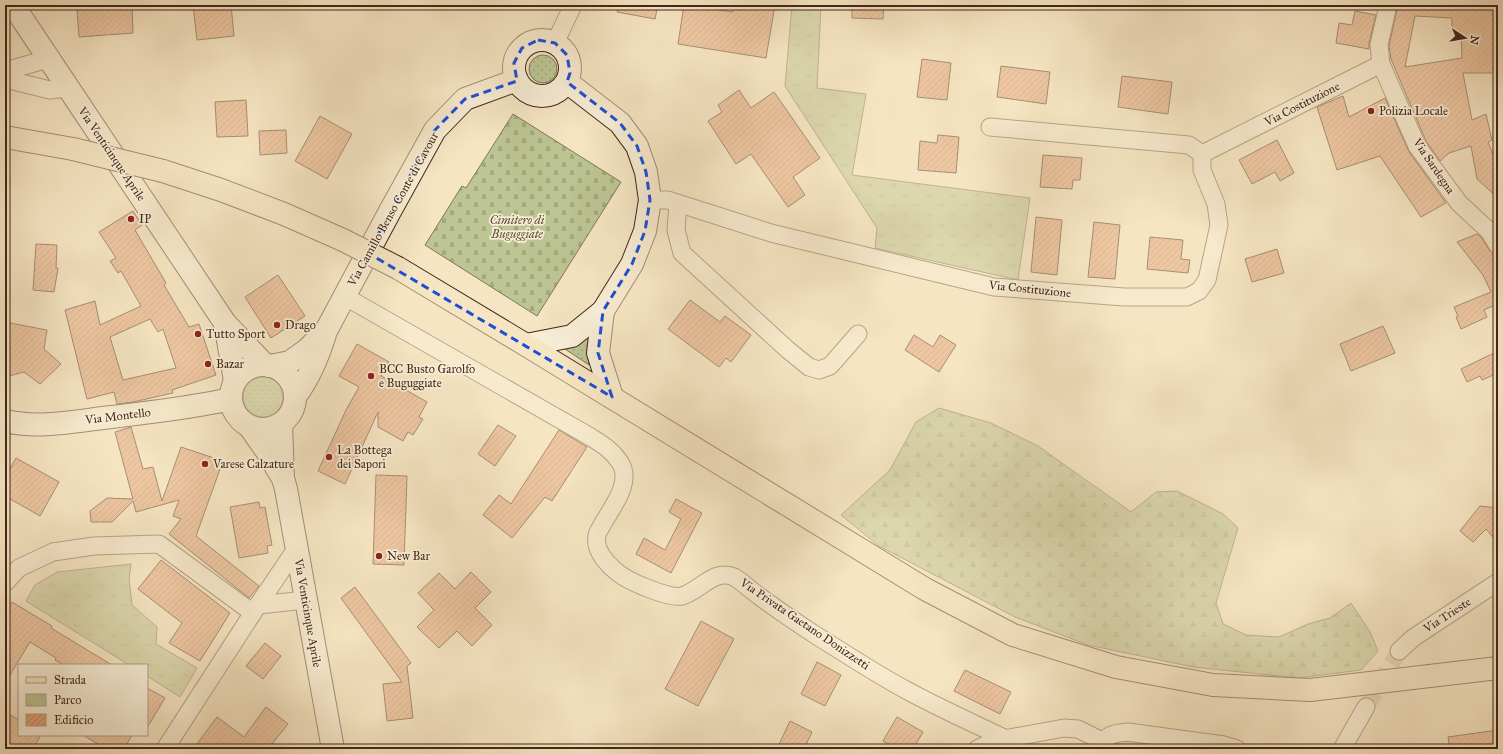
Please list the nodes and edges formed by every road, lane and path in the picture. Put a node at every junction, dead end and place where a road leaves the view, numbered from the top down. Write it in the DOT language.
graph roads {
  1 [pos="13,5"];
  2 [pos="573,5"];
  3 [pos="1388,5"];
  4 [pos="555,43"];
  5 [pos="48,59"];
  6 [pos="1381,64"];
  7 [pos="5,71"];
  8 [pos="5,79"];
  9 [pos="517,80"];
  10 [pos="567,82"];
  11 [pos="67,88"];
  12 [pos="990,128"];
  13 [pos="5,137"];
  14 [pos="1202,154"];
  15 [pos="650,200"];
  16 [pos="678,204"];
  17 [pos="1498,246"];
  18 [pos="344,296"];
  19 [pos="603,311"];
  20 [pos="225,323"];
  21 [pos="326,331"];
  22 [pos="858,334"];
  23 [pos="526,344"];
  24 [pos="268,365"];
  25 [pos="233,390"];
  26 [pos="295,397"];
  27 [pos="612,397"];
  28 [pos="5,421"];
  29 [pos="281,424"];
  30 [pos="250,426"];
  31 [pos="283,478"];
  32 [pos="296,549"];
  33 [pos="1498,582"];
  34 [pos="5,583"];
  35 [pos="306,600"];
  36 [pos="256,609"];
  37 [pos="1399,651"];
  38 [pos="1498,668"];
  39 [pos="1366,707"];
  40 [pos="1006,739"];
  41 [pos="1149,742"];
  42 [pos="1100,745"];
  43 [pos="165,749"];
  44 [pos="333,749"];
  45 [pos="977,749"];
  46 [pos="1237,749"];
  47 [pos="1342,749"];
  1 -- 5 [label="main road, Via Venticinque Aprile"];
  2 -- 4 [label="street"];
  3 -- 6 [label="street, Via Sardegna"];
  4 -- 9 [label="main road"];
  4 -- 10 [label="main road"];
  5 -- 7 [label="street"];
  5 -- 11 [label="main road, Via Venticinque Aprile"];
  6 -- 14 [label="street, Via Costituzione"];
  6 -- 17 [label="street, Via Sardegna"];
  8 -- 11 [label="street"];
  9 -- 10 [label="main road"];
  9 -- 18 [label="main road, Via Camillo Benso Conte di Cavour"];
  10 -- 15 [label="main road"];
  11 -- 20 [label="main road, Via Venticinque Aprile"];
  12 -- 14 [label="street"];
  13 -- 23 [label="main road, bridge"];
  14 -- 16 [label="street, Via Costituzione"];
  15 -- 16 [label="street, Via Costituzione"];
  15 -- 19 [label="main road"];
  16 -- 22 [label="street"];
  18 -- 21 [label="main road, Via Camillo Benso Conte di Cavour"];
  18 -- 40 [label="street, Via Privata Gaetano Donizzetti"];
  19 -- 23 [label="main road"];
  19 -- 27 [label="main road"];
  20 -- 24 [label="main road, Via Venticinque Aprile"];
  20 -- 25 [label="main road, Via Venticinque Aprile"];
  21 -- 24 [label="main road, Via Camillo Benso Conte di Cavour"];
  21 -- 26 [label="main road, Via Camillo Benso Conte di Cavour"];
  23 -- 27 [label="main road"];
  24 -- 25 [label="main road"];
  24 -- 26 [label="main road"];
  25 -- 28 [label="main road, Via Montello"];
  25 -- 30 [label="main road"];
  26 -- 29 [label="main road"];
  27 -- 38 [label="main road"];
  29 -- 30 [label="main road"];
  29 -- 31 [label="main road, Via Venticinque Aprile"];
  30 -- 31 [label="main road, Via Venticinque Aprile"];
  31 -- 32 [label="main road, Via Venticinque Aprile"];
  32 -- 35 [label="main road, Via Venticinque Aprile"];
  32 -- 36 [label="street"];
  33 -- 37 [label="street, Via Trieste"];
  34 -- 36 [label="street"];
  35 -- 36 [label="street"];
  35 -- 44 [label="main road, Via Venticinque Aprile"];
  36 -- 43 [label="street"];
  39 -- 47 [label="street"];
  40 -- 42 [label="street"];
  40 -- 45 [label="street"];
  41 -- 42 [label="street"];
  41 -- 46 [label="street"];
}
